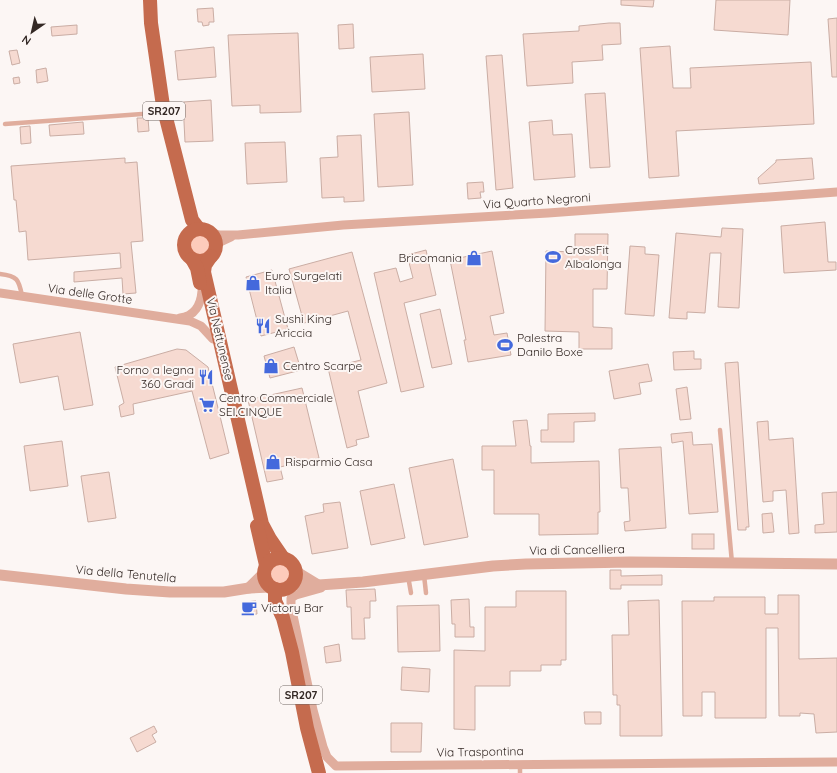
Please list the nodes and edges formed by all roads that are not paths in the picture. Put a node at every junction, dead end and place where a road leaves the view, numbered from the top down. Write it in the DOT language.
graph roads {
  1 [pos="150,0"];
  2 [pos="164,114"];
  3 [pos="5,124"];
  4 [pos="837,192"];
  5 [pos="198,228"];
  6 [pos="238,235"];
  7 [pos="213,250"];
  8 [pos="192,259"];
  9 [pos="0,274"];
  10 [pos="202,291"];
  11 [pos="0,293"];
  12 [pos="22,296"];
  13 [pos="176,318"];
  14 [pos="213,338"];
  15 [pos="720,430"];
  16 [pos="283,558"];
  17 [pos="732,563"];
  18 [pos="837,564"];
  19 [pos="265,569"];
  20 [pos="0,575"];
  21 [pos="424,575"];
  22 [pos="408,576"];
  23 [pos="284,584"];
  24 [pos="322,585"];
  25 [pos="249,588"];
  26 [pos="411,593"];
  27 [pos="426,593"];
  28 [pos="837,762"];
  29 [pos="520,768"];
  30 [pos="319,773"];
  1 -- 2 [label="main road, SR207"];
  2 -- 3 [label="lane"];
  2 -- 5 [label="main road, SR207"];
  4 -- 6 [label="street, Via Quarto Negroni"];
  5 -- 6 [label="street, Via Quarto Negroni"];
  5 -- 7 [label="main road, SR207"];
  5 -- 8 [label="main road"];
  6 -- 7 [label="street, Via Quarto Negroni"];
  7 -- 8 [label="main road"];
  7 -- 16 [label="main road, Via Nettunense"];
  8 -- 10 [label="main road, Via Nettunense"];
  9 -- 12 [label="lane"];
  10 -- 13 [label="street, Via delle Grotte"];
  10 -- 14 [label="main road, Via Nettunense"];
  11 -- 12 [label="street, Via delle Grotte"];
  12 -- 13 [label="street, Via delle Grotte"];
  13 -- 14 [label="street, Via delle Grotte"];
  14 -- 19 [label="main road, Via Nettunense"];
  15 -- 17 [label="lane"];
  16 -- 19 [label="main road"];
  16 -- 23 [label="main road, Via Nettunense"];
  17 -- 18 [label="street, Via di Cancelliera"];
  17 -- 21 [label="street, Via di Cancelliera"];
  19 -- 23 [label="main road, Via Nettunense"];
  19 -- 25 [label="street"];
  20 -- 25 [label="street, Via della Tenutella"];
  21 -- 22 [label="street, Via di Cancelliera"];
  21 -- 27 [label="lane"];
  22 -- 24 [label="street, Via di Cancelliera"];
  22 -- 26 [label="lane"];
  23 -- 24 [label="street, Via di Cancelliera"];
  23 -- 25 [label="street, Via della Tenutella"];
  23 -- 30 [label="main road, SR207"];
  24 -- 29 [label="street, Via Traspontina"];
  28 -- 29 [label="street, Via Traspontina"];
}
